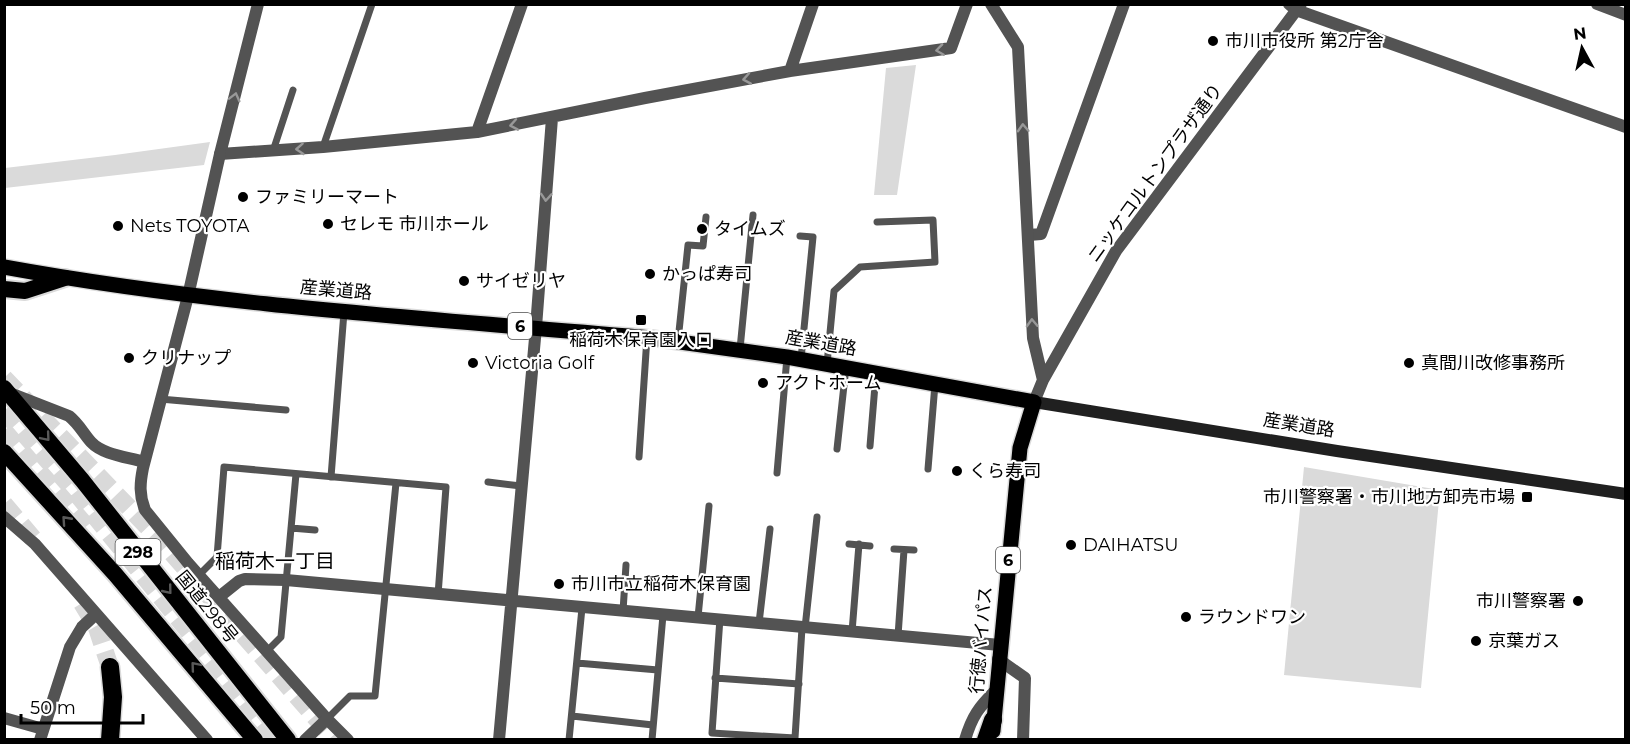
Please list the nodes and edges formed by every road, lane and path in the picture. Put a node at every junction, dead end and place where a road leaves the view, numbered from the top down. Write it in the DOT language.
graph roads {
  1 [pos="258,4"];
  2 [pos="372,4"];
  3 [pos="522,4"];
  4 [pos="813,4"];
  5 [pos="967,4"];
  6 [pos="991,4"];
  7 [pos="1124,4"];
  8 [pos="1597,4"];
  9 [pos="1296,6"];
  10 [pos="1626,15"];
  11 [pos="790,71"];
  12 [pos="293,90"];
  13 [pos="552,118"];
  14 [pos="1626,127"];
  15 [pos="477,132"];
  16 [pos="323,147"];
  17 [pos="273,151"];
  18 [pos="220,154"];
  19 [pos="753,215"];
  20 [pos="706,217"];
  21 [pos="877,222"];
  22 [pos="800,236"];
  23 [pos="1029,236"];
  24 [pos="4,267"];
  25 [pos="65,278"];
  26 [pos="4,289"];
  27 [pos="188,296"];
  28 [pos="344,311"];
  29 [pos="536,327"];
  30 [pos="647,338"];
  31 [pos="678,341"];
  32 [pos="740,349"];
  33 [pos="794,358"];
  34 [pos="827,364"];
  35 [pos="846,367"];
  36 [pos="876,373"];
  37 [pos="1043,380"];
  38 [pos="935,384"];
  39 [pos="7,390"];
  40 [pos="160,399"];
  41 [pos="1034,402"];
  42 [pos="285,410"];
  43 [pos="870,446"];
  44 [pos="837,449"];
  45 [pos="4,452"];
  46 [pos="639,458"];
  47 [pos="144,462"];
  48 [pos="928,469"];
  49 [pos="777,473"];
  50 [pos="296,474"];
  51 [pos="331,477"];
  52 [pos="488,482"];
  53 [pos="396,483"];
  54 [pos="521,486"];
  55 [pos="1626,494"];
  56 [pos="708,506"];
  57 [pos="4,517"];
  58 [pos="817,517"];
  59 [pos="291,528"];
  60 [pos="770,529"];
  61 [pos="315,530"];
  62 [pos="849,544"];
  63 [pos="859,544"];
  64 [pos="870,546"];
  65 [pos="894,549"];
  66 [pos="904,550"];
  67 [pos="914,550"];
  68 [pos="626,565"];
  69 [pos="199,574"];
  70 [pos="286,580"];
  71 [pos="384,590"];
  72 [pos="438,595"];
  73 [pos="219,597"];
  74 [pos="511,601"];
  75 [pos="582,608"];
  76 [pos="623,611"];
  77 [pos="96,614"];
  78 [pos="663,615"];
  79 [pos="698,617"];
  80 [pos="720,618"];
  81 [pos="759,623"];
  82 [pos="804,628"];
  83 [pos="852,632"];
  84 [pos="898,636"];
  85 [pos="267,651"];
  86 [pos="999,652"];
  87 [pos="577,663"];
  88 [pos="110,668"];
  89 [pos="658,670"];
  90 [pos="716,678"];
  91 [pos="799,684"];
  92 [pos="996,690"];
  93 [pos="572,716"];
  94 [pos="4,718"];
  95 [pos="327,719"];
  96 [pos="993,720"];
  97 [pos="653,725"];
  98 [pos="41,734"];
  99 [pos="250,734"];
  100 [pos="110,740"];
  101 [pos="207,740"];
  102 [pos="288,740"];
  103 [pos="305,740"];
  104 [pos="348,740"];
  105 [pos="499,740"];
  106 [pos="569,740"];
  107 [pos="652,740"];
  108 [pos="965,740"];
  109 [pos="986,740"];
  110 [pos="992,740"];
  111 [pos="999,740"];
  112 [pos="1023,740"];
  18 -- 1 [label="street, one-way"];
  2 -- 16 [label="lane"];
  3 -- 15 [label="street"];
  4 -- 11 [label="street"];
  5 -- 11 [label="street, one-way"];
  23 -- 6 [label="street, one-way"];
  7 -- 23 [label="street"];
  8 -- 10 [label="street"];
  9 -- 14 [label="street"];
  9 -- 37 [label="street, ニッケコルトンプラザ通り"];
  11 -- 13 [label="street, one-way"];
  12 -- 17 [label="lane"];
  13 -- 15 [label="street, one-way"];
  13 -- 29 [label="street, one-way"];
  15 -- 16 [label="street"];
  16 -- 17 [label="street, one-way"];
  17 -- 18 [label="street"];
  18 -- 27 [label="street"];
  19 -- 32 [label="lane"];
  20 -- 31 [label="lane"];
  21 -- 34 [label="lane"];
  22 -- 33 [label="lane"];
  37 -- 23 [label="street, one-way"];
  24 -- 25 [label="main road, 産業道路 / 6"];
  25 -- 26 [label="highway"];
  25 -- 27 [label="main road, 産業道路 / 6"];
  27 -- 28 [label="main road, 産業道路 / 6"];
  27 -- 40 [label="street"];
  28 -- 29 [label="main road, 産業道路 / 6"];
  28 -- 51 [label="lane"];
  29 -- 30 [label="main road, 産業道路 / 6"];
  29 -- 54 [label="street"];
  30 -- 31 [label="main road, 産業道路 / 6"];
  30 -- 46 [label="lane"];
  31 -- 32 [label="main road, 産業道路 / 6"];
  32 -- 33 [label="main road, 産業道路 / 6"];
  33 -- 34 [label="main road, 産業道路 / 6"];
  33 -- 49 [label="lane"];
  34 -- 35 [label="main road, 産業道路 / 6"];
  35 -- 36 [label="main road, 産業道路 / 6"];
  35 -- 44 [label="lane"];
  36 -- 38 [label="main road, 産業道路 / 6"];
  36 -- 43 [label="lane"];
  37 -- 41 [label="street, ニッケコルトンプラザ通り"];
  38 -- 41 [label="main road, 産業道路 / 6"];
  38 -- 48 [label="lane"];
  39 -- 47 [label="street"];
  39 -- 102 [label="highway, 国道298号 / 298, one-way"];
  40 -- 42 [label="lane"];
  40 -- 47 [label="street"];
  41 -- 55 [label="main road, 産業道路"];
  41 -- 86 [label="main road, 行徳バイパス / 6"];
  99 -- 45 [label="highway, 298, one-way"];
  47 -- 69 [label="street"];
  50 -- 51 [label="lane"];
  50 -- 59 [label="lane"];
  50 -- 69 [label="lane"];
  51 -- 53 [label="lane"];
  52 -- 54 [label="lane"];
  53 -- 71 [label="lane"];
  53 -- 72 [label="lane"];
  54 -- 74 [label="street"];
  56 -- 79 [label="lane"];
  57 -- 77 [label="street"];
  58 -- 82 [label="lane"];
  59 -- 61 [label="lane"];
  59 -- 70 [label="lane"];
  60 -- 81 [label="lane"];
  62 -- 63 [label="lane"];
  63 -- 64 [label="lane"];
  63 -- 83 [label="lane"];
  65 -- 66 [label="lane"];
  66 -- 67 [label="lane"];
  66 -- 84 [label="lane"];
  68 -- 76 [label="lane"];
  69 -- 73 [label="street"];
  70 -- 71 [label="street"];
  70 -- 73 [label="street"];
  70 -- 85 [label="lane"];
  71 -- 72 [label="street"];
  71 -- 95 [label="lane"];
  72 -- 74 [label="street"];
  73 -- 85 [label="street"];
  74 -- 75 [label="street"];
  74 -- 105 [label="street"];
  75 -- 76 [label="street"];
  75 -- 87 [label="lane"];
  76 -- 78 [label="street"];
  77 -- 98 [label="street"];
  77 -- 101 [label="street"];
  78 -- 79 [label="street"];
  78 -- 89 [label="lane"];
  79 -- 80 [label="street"];
  80 -- 81 [label="street"];
  80 -- 90 [label="lane"];
  81 -- 82 [label="street"];
  82 -- 83 [label="street"];
  82 -- 91 [label="lane"];
  83 -- 84 [label="street"];
  84 -- 86 [label="street"];
  85 -- 95 [label="street"];
  86 -- 92 [label="main road, 行徳バイパス / 6"];
  86 -- 112 [label="street"];
  87 -- 89 [label="lane"];
  87 -- 93 [label="lane"];
  88 -- 100 [label="highway"];
  89 -- 97 [label="lane"];
  90 -- 91 [label="lane"];
  90 -- 91 [label="lane"];
  92 -- 96 [label="main road, 行徳バイパス / 6"];
  92 -- 108 [label="street"];
  93 -- 97 [label="lane"];
  93 -- 106 [label="lane"];
  94 -- 98 [label="street"];
  95 -- 103 [label="street"];
  95 -- 104 [label="street"];
  96 -- 109 [label="highway"];
  96 -- 110 [label="main road, 行徳バイパス / 6"];
  96 -- 111 [label="highway"];
  97 -- 107 [label="lane"];
}
